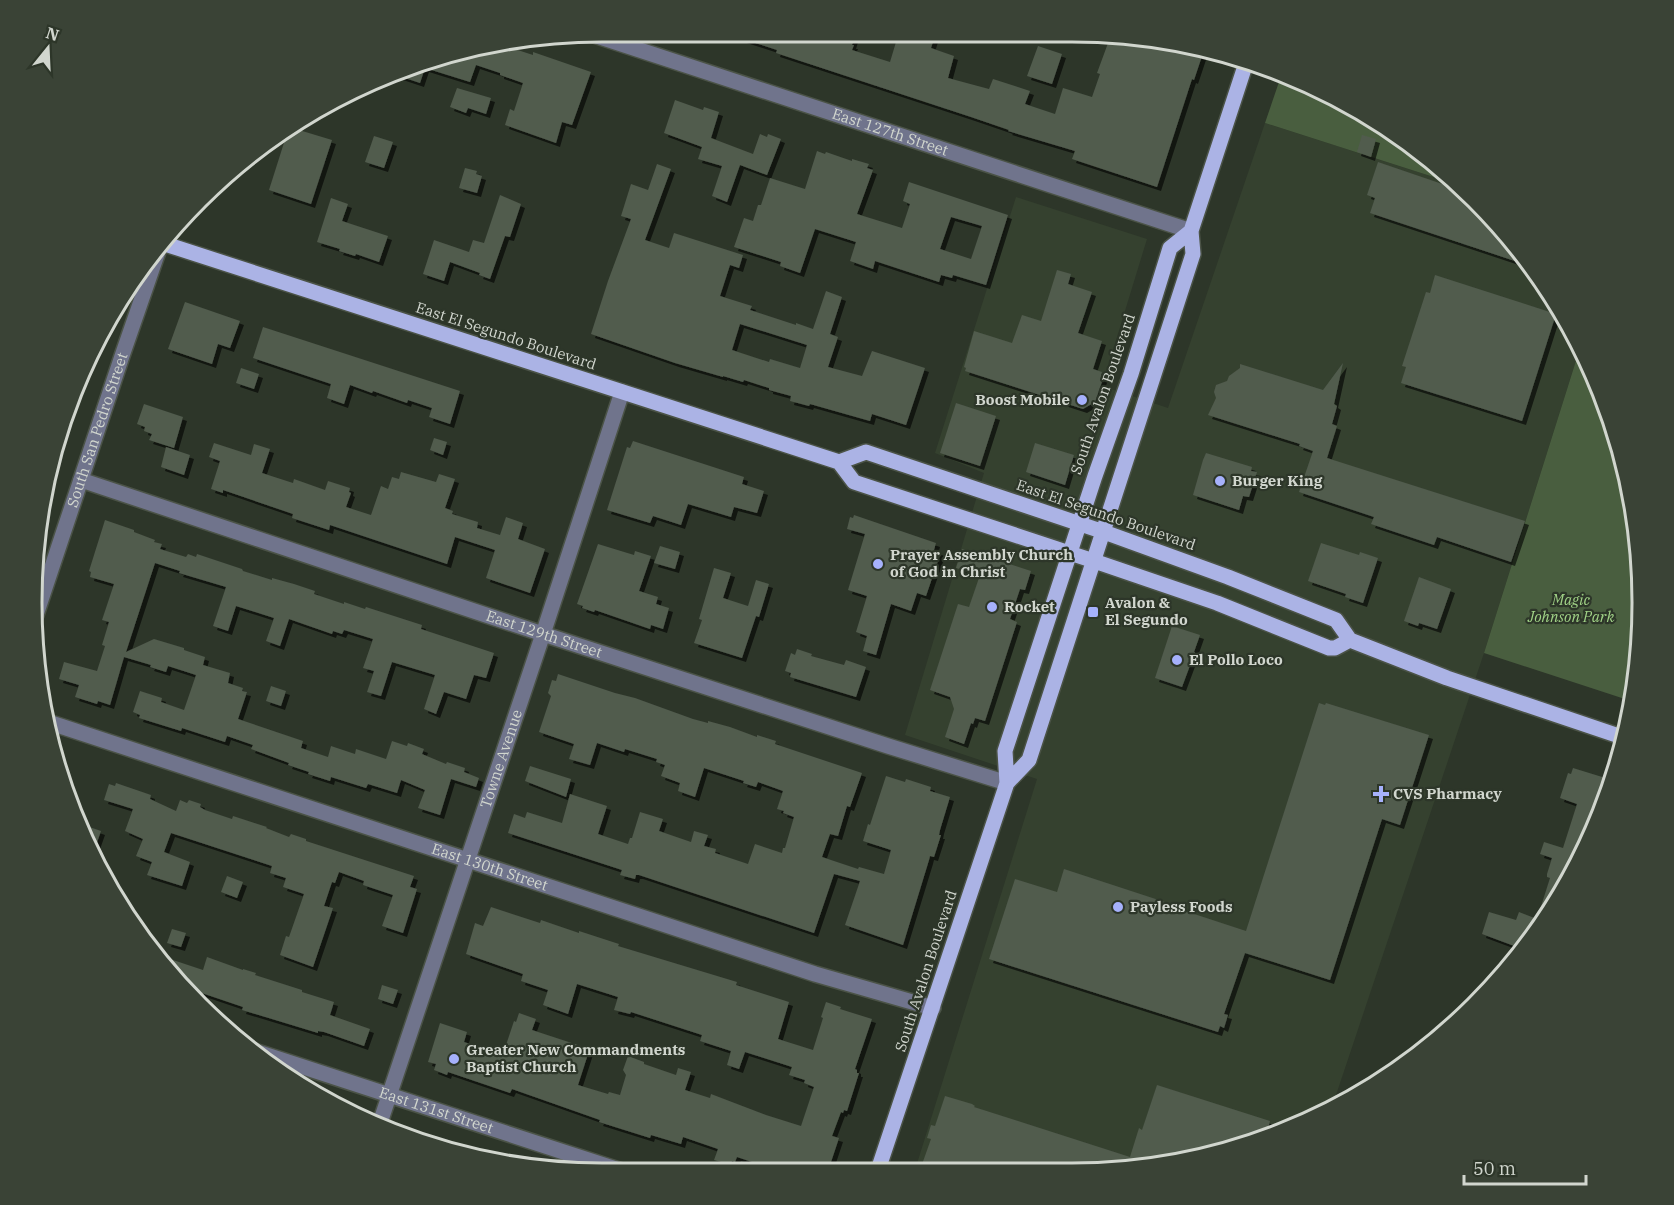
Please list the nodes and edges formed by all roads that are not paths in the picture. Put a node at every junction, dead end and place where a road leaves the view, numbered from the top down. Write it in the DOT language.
graph roads {
  1 [pos="615,42"];
  2 [pos="1244,69"];
  3 [pos="1191,231"];
  4 [pos="169,248"];
  5 [pos="153,268"];
  6 [pos="622,392"];
  7 [pos="839,462"];
  8 [pos="81,480"];
  9 [pos="1079,524"];
  10 [pos="1104,532"];
  11 [pos="1069,553"];
  12 [pos="1094,561"];
  13 [pos="42,597"];
  14 [pos="543,634"];
  15 [pos="1350,640"];
  16 [pos="56,725"];
  17 [pos="1616,735"];
  18 [pos="1007,783"];
  19 [pos="468,860"];
  20 [pos="933,1008"];
  21 [pos="277,1059"];
  22 [pos="388,1096"];
  23 [pos="382,1117"];
  24 [pos="596,1163"];
  25 [pos="880,1163"];
  1 -- 3 [label="street, East 127th Street"];
  2 -- 3 [label="main road, South Avalon Boulevard"];
  3 -- 9 [label="main road, South Avalon Boulevard"];
  3 -- 10 [label="main road, South Avalon Boulevard"];
  4 -- 6 [label="main road, East El Segundo Boulevard"];
  5 -- 8 [label="street, South San Pedro Street"];
  6 -- 7 [label="main road, East El Segundo Boulevard"];
  6 -- 14 [label="street, Towne Avenue"];
  7 -- 9 [label="main road, East El Segundo Boulevard"];
  7 -- 11 [label="main road, East El Segundo Boulevard"];
  8 -- 13 [label="street, South San Pedro Street"];
  8 -- 14 [label="street, East 129th Street"];
  9 -- 10 [label="main road, East El Segundo Boulevard"];
  9 -- 11 [label="main road, South Avalon Boulevard"];
  10 -- 12 [label="main road, South Avalon Boulevard"];
  10 -- 15 [label="main road, East El Segundo Boulevard"];
  11 -- 12 [label="main road, East El Segundo Boulevard"];
  11 -- 18 [label="main road, South Avalon Boulevard"];
  12 -- 15 [label="main road, East El Segundo Boulevard"];
  12 -- 18 [label="main road, South Avalon Boulevard"];
  14 -- 18 [label="street, East 129th Street"];
  14 -- 19 [label="street, Towne Avenue"];
  15 -- 17 [label="main road, East El Segundo Boulevard"];
  16 -- 19 [label="street, East 130th Street"];
  18 -- 20 [label="main road, South Avalon Boulevard"];
  19 -- 20 [label="street, East 130th Street"];
  19 -- 22 [label="street, Towne Avenue"];
  20 -- 25 [label="main road, South Avalon Boulevard"];
  21 -- 22 [label="street, East 131st Street"];
  22 -- 23 [label="street, Towne Avenue"];
  22 -- 24 [label="street, East 131st Street"];
}
